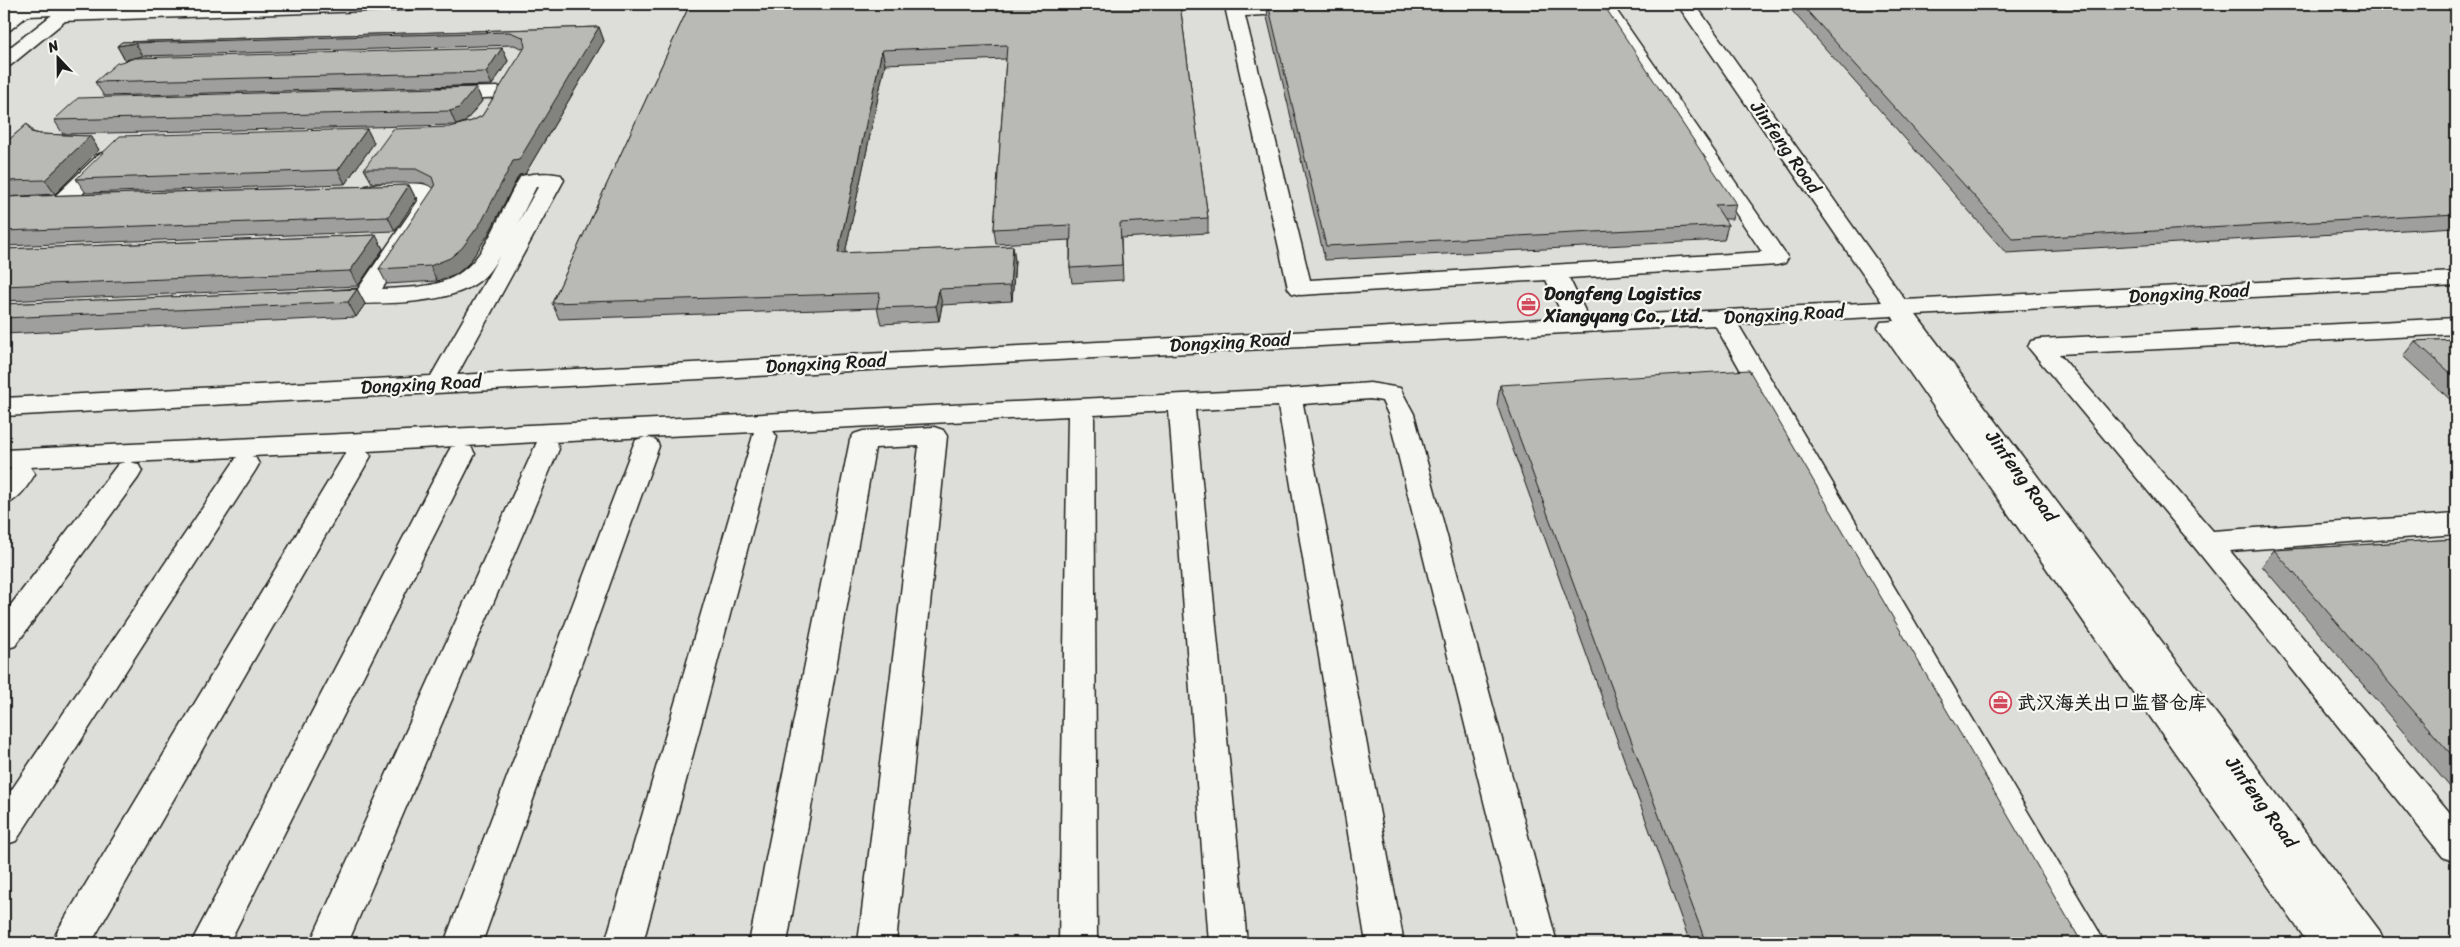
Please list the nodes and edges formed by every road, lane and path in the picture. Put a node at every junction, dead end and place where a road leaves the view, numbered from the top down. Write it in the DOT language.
graph roads {
  1 [pos="428,4"];
  2 [pos="1380,4"];
  3 [pos="1603,4"];
  4 [pos="1669,4"];
  5 [pos="1686,4"];
  6 [pos="28,7"];
  7 [pos="66,13"];
  8 [pos="4,22"];
  9 [pos="4,61"];
  10 [pos="510,76"];
  11 [pos="420,95"];
  12 [pos="93,142"];
  13 [pos="368,170"];
  14 [pos="92,201"];
  15 [pos="403,240"];
  16 [pos="373,241"];
  17 [pos="1554,272"];
  18 [pos="2456,279"];
  19 [pos="366,295"];
  20 [pos="298,298"];
  21 [pos="1888,309"];
  22 [pos="1722,317"];
  23 [pos="1579,323"];
  24 [pos="2456,326"];
  25 [pos="440,384"];
  26 [pos="1289,398"];
  27 [pos="1181,403"];
  28 [pos="4,406"];
  29 [pos="1081,408"];
  30 [pos="764,437"];
  31 [pos="646,446"];
  32 [pos="546,449"];
  33 [pos="461,454"];
  34 [pos="357,456"];
  35 [pos="245,464"];
  36 [pos="12,467"];
  37 [pos="128,471"];
  38 [pos="4,495"];
  39 [pos="2456,524"];
  40 [pos="2206,542"];
  41 [pos="4,637"];
  42 [pos="4,830"];
  43 [pos="2456,846"];
  44 [pos="71,943"];
  45 [pos="210,943"];
  46 [pos="329,943"];
  47 [pos="463,943"];
  48 [pos="624,943"];
  49 [pos="768,943"];
  50 [pos="877,943"];
  51 [pos="1078,943"];
  52 [pos="1228,943"];
  53 [pos="1385,943"];
  54 [pos="1538,943"];
  55 [pos="2085,943"];
  56 [pos="2330,943"];
  57 [pos="2366,943"];
  1 -- 7 [label="street"];
  2 -- 17 [label="street"];
  3 -- 17 [label="street"];
  4 -- 21 [label="street, Jinfeng Road"];
  5 -- 21 [label="street, Jinfeng Road"];
  6 -- 7 [label="street"];
  6 -- 8 [label="street"];
  7 -- 8 [label="street"];
  7 -- 9 [label="street"];
  10 -- 11 [label="street"];
  12 -- 14 [label="street"];
  13 -- 15 [label="street"];
  15 -- 16 [label="street"];
  15 -- 19 [label="street"];
  17 -- 23 [label="street"];
  18 -- 21 [label="street, Dongxing Road"];
  19 -- 20 [label="street"];
  19 -- 25 [label="street"];
  21 -- 22 [label="street, Dongxing Road"];
  21 -- 56 [label="street, Jinfeng Road"];
  21 -- 57 [label="street, Jinfeng Road"];
  22 -- 23 [label="street, Dongxing Road"];
  22 -- 55 [label="street"];
  23 -- 25 [label="street, Dongxing Road"];
  24 -- 40 [label="street"];
  25 -- 28 [label="street, Dongxing Road"];
  26 -- 27 [label="street"];
  26 -- 53 [label="street"];
  26 -- 54 [label="street"];
  27 -- 29 [label="street"];
  27 -- 52 [label="street"];
  29 -- 36 [label="street"];
  29 -- 51 [label="street"];
  30 -- 48 [label="street"];
  31 -- 47 [label="street"];
  32 -- 46 [label="street"];
  33 -- 45 [label="street"];
  34 -- 44 [label="street"];
  35 -- 42 [label="street"];
  36 -- 38 [label="street"];
  37 -- 41 [label="street"];
  39 -- 40 [label="street"];
  40 -- 43 [label="street"];
  49 -- 50 [label="street"];
}
